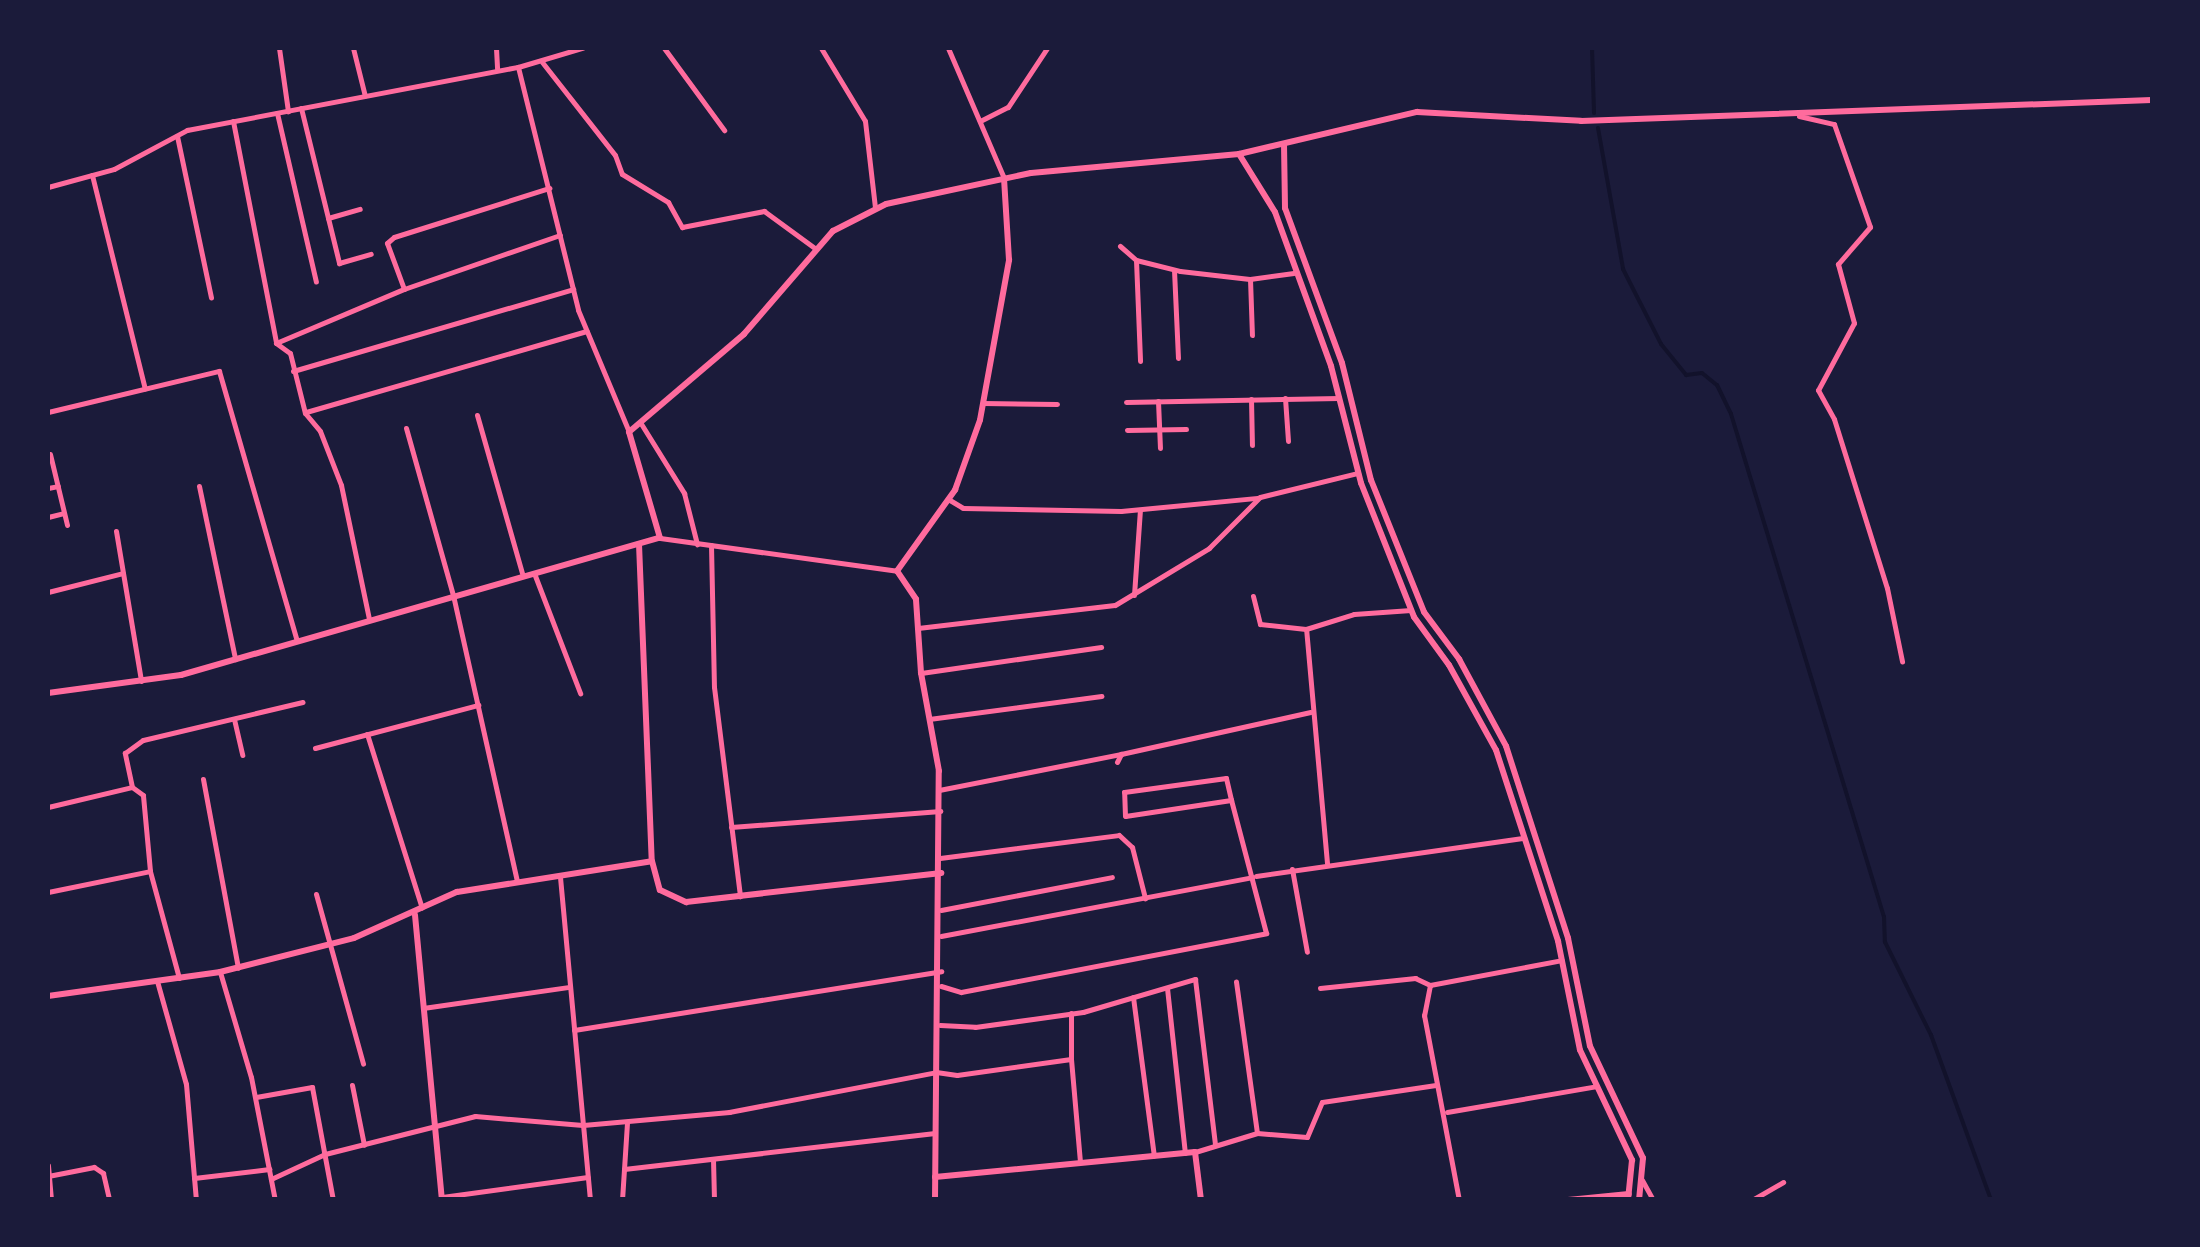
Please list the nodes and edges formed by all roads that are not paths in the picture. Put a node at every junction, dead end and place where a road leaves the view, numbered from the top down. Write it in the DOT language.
graph roads {
  1 [pos="279,48"];
  2 [pos="353,48"];
  3 [pos="496,48"];
  4 [pos="582,48"];
  5 [pos="664,48"];
  6 [pos="820,48"];
  7 [pos="948,48"];
  8 [pos="1048,48"];
  9 [pos="542,62"];
  10 [pos="518,67"];
  11 [pos="498,71"];
  12 [pos="365,96"];
  13 [pos="2152,100"];
  14 [pos="301,108"];
  15 [pos="288,111"];
  16 [pos="277,112"];
  17 [pos="1799,116"];
  18 [pos="233,122"];
  19 [pos="980,122"];
  20 [pos="724,130"];
  21 [pos="177,136"];
  22 [pos="1284,144"];
  23 [pos="1239,154"];
  24 [pos="92,175"];
  25 [pos="1004,178"];
  26 [pos="48,187"];
  27 [pos="549,188"];
  28 [pos="360,209"];
  29 [pos="876,209"];
  30 [pos="328,218"];
  31 [pos="560,235"];
  32 [pos="1120,246"];
  33 [pos="816,249"];
  34 [pos="371,254"];
  35 [pos="1136,260"];
  36 [pos="1174,270"];
  37 [pos="1294,273"];
  38 [pos="1250,279"];
  39 [pos="316,282"];
  40 [pos="573,288"];
  41 [pos="404,289"];
  42 [pos="212,298"];
  43 [pos="587,332"];
  44 [pos="1252,334"];
  45 [pos="276,343"];
  46 [pos="1178,358"];
  47 [pos="1140,361"];
  48 [pos="293,371"];
  49 [pos="144,388"];
  50 [pos="1285,398"];
  51 [pos="1340,398"];
  52 [pos="1250,399"];
  53 [pos="1158,401"];
  54 [pos="1126,402"];
  55 [pos="984,403"];
  56 [pos="1057,404"];
  57 [pos="48,412"];
  58 [pos="305,412"];
  59 [pos="477,416"];
  60 [pos="640,422"];
  61 [pos="406,428"];
  62 [pos="1186,429"];
  63 [pos="1127,430"];
  64 [pos="1159,430"];
  65 [pos="629,432"];
  66 [pos="1288,440"];
  67 [pos="48,445"];
  68 [pos="1252,445"];
  69 [pos="1160,448"];
  70 [pos="49,454"];
  71 [pos="1358,473"];
  72 [pos="58,486"];
  73 [pos="199,486"];
  74 [pos="48,488"];
  75 [pos="1260,497"];
  76 [pos="948,500"];
  77 [pos="1140,510"];
  78 [pos="64,513"];
  79 [pos="48,517"];
  80 [pos="67,524"];
  81 [pos="116,532"];
  82 [pos="660,538"];
  83 [pos="639,544"];
  84 [pos="697,544"];
  85 [pos="711,546"];
  86 [pos="897,571"];
  87 [pos="123,573"];
  88 [pos="534,573"];
  89 [pos="524,576"];
  90 [pos="48,592"];
  91 [pos="1134,595"];
  92 [pos="454,596"];
  93 [pos="1253,596"];
  94 [pos="1411,610"];
  95 [pos="369,619"];
  96 [pos="918,628"];
  97 [pos="1306,629"];
  98 [pos="298,640"];
  99 [pos="1101,647"];
  100 [pos="235,659"];
  101 [pos="1902,660"];
  102 [pos="920,673"];
  103 [pos="140,681"];
  104 [pos="48,693"];
  105 [pos="580,693"];
  106 [pos="1101,696"];
  107 [pos="303,702"];
  108 [pos="478,705"];
  109 [pos="1310,712"];
  110 [pos="234,718"];
  111 [pos="929,719"];
  112 [pos="367,734"];
  113 [pos="315,748"];
  114 [pos="1121,754"];
  115 [pos="242,755"];
  116 [pos="1118,762"];
  117 [pos="204,779"];
  118 [pos="132,787"];
  119 [pos="939,790"];
  120 [pos="1230,800"];
  121 [pos="48,806"];
  122 [pos="940,812"];
  123 [pos="731,827"];
  124 [pos="1524,838"];
  125 [pos="940,858"];
  126 [pos="652,861"];
  127 [pos="1327,863"];
  128 [pos="1292,869"];
  129 [pos="150,872"];
  130 [pos="941,873"];
  131 [pos="560,876"];
  132 [pos="1254,876"];
  133 [pos="1112,877"];
  134 [pos="517,882"];
  135 [pos="48,892"];
  136 [pos="316,894"];
  137 [pos="740,896"];
  138 [pos="1145,900"];
  139 [pos="423,910"];
  140 [pos="941,910"];
  141 [pos="415,915"];
  142 [pos="941,936"];
  143 [pos="333,943"];
  144 [pos="1307,952"];
  145 [pos="1562,960"];
  146 [pos="238,968"];
  147 [pos="941,971"];
  148 [pos="220,972"];
  149 [pos="179,978"];
  150 [pos="157,981"];
  151 [pos="1236,981"];
  152 [pos="1430,985"];
  153 [pos="940,986"];
  154 [pos="570,987"];
  155 [pos="1167,988"];
  156 [pos="1320,988"];
  157 [pos="48,996"];
  158 [pos="1133,998"];
  159 [pos="423,1008"];
  160 [pos="1071,1014"];
  161 [pos="940,1025"];
  162 [pos="574,1030"];
  163 [pos="1071,1059"];
  164 [pos="362,1064"];
  165 [pos="936,1072"];
  166 [pos="352,1085"];
  167 [pos="1436,1086"];
  168 [pos="1597,1086"];
  169 [pos="255,1096"];
  170 [pos="1447,1112"];
  171 [pos="627,1121"];
  172 [pos="583,1126"];
  173 [pos="435,1128"];
  174 [pos="1257,1133"];
  175 [pos="935,1134"];
  176 [pos="1215,1144"];
  177 [pos="364,1145"];
  178 [pos="1190,1152"];
  179 [pos="325,1154"];
  180 [pos="1154,1156"];
  181 [pos="713,1159"];
  182 [pos="1080,1163"];
  183 [pos="48,1166"];
  184 [pos="269,1169"];
  185 [pos="624,1169"];
  186 [pos="48,1176"];
  187 [pos="588,1177"];
  188 [pos="935,1177"];
  189 [pos="194,1178"];
  190 [pos="1641,1178"];
  191 [pos="272,1179"];
  192 [pos="1783,1182"];
  193 [pos="1629,1197"];
  194 [pos="442,1198"];
  195 [pos="51,1200"];
  196 [pos="109,1200"];
  197 [pos="196,1200"];
  198 [pos="274,1200"];
  199 [pos="333,1200"];
  200 [pos="590,1200"];
  201 [pos="622,1200"];
  202 [pos="714,1200"];
  203 [pos="934,1200"];
  204 [pos="1201,1200"];
  205 [pos="1459,1200"];
  206 [pos="1568,1200"];
  207 [pos="1639,1200"];
  208 [pos="1653,1200"];
  209 [pos="1752,1200"];
  1 -- 15 [label="street"];
  2 -- 12 [label="street"];
  3 -- 11 [label="street"];
  4 -- 9 [label="street"];
  5 -- 20 [label="street"];
  6 -- 29 [label="street"];
  7 -- 19 [label="street"];
  8 -- 19 [label="street"];
  9 -- 10 [label="street"];
  9 -- 33 [label="street"];
  10 -- 11 [label="street"];
  10 -- 27 [label="street"];
  11 -- 12 [label="street"];
  12 -- 14 [label="street"];
  13 -- 17 [label="street"];
  14 -- 15 [label="street"];
  14 -- 30 [label="street"];
  15 -- 16 [label="street"];
  16 -- 18 [label="street"];
  16 -- 39 [label="street"];
  17 -- 22 [label="street"];
  17 -- 101 [label="street"];
  18 -- 21 [label="street"];
  18 -- 45 [label="street"];
  19 -- 25 [label="street"];
  21 -- 24 [label="street"];
  21 -- 42 [label="street"];
  22 -- 23 [label="street"];
  22 -- 190 [label="street"];
  23 -- 25 [label="street"];
  23 -- 37 [label="street"];
  24 -- 26 [label="street"];
  24 -- 49 [label="street"];
  25 -- 29 [label="street"];
  25 -- 55 [label="street"];
  27 -- 31 [label="street"];
  27 -- 41 [label="street"];
  28 -- 30 [label="street"];
  29 -- 33 [label="street"];
  30 -- 34 [label="street"];
  31 -- 40 [label="street"];
  31 -- 41 [label="street"];
  32 -- 35 [label="street"];
  33 -- 60 [label="street"];
  35 -- 36 [label="street"];
  35 -- 47 [label="street"];
  36 -- 38 [label="street"];
  36 -- 46 [label="street"];
  37 -- 38 [label="street"];
  37 -- 51 [label="street"];
  38 -- 44 [label="street"];
  40 -- 43 [label="street"];
  40 -- 48 [label="street"];
  41 -- 45 [label="street"];
  43 -- 58 [label="street"];
  43 -- 65 [label="street"];
  45 -- 48 [label="street"];
  48 -- 58 [label="street"];
  49 -- 57 [label="street"];
  49 -- 98 [label="street"];
  50 -- 51 [label="street"];
  50 -- 52 [label="street"];
  50 -- 66 [label="street"];
  51 -- 71 [label="street"];
  52 -- 53 [label="street"];
  52 -- 68 [label="street"];
  53 -- 54 [label="street"];
  53 -- 64 [label="street"];
  55 -- 56 [label="street"];
  55 -- 76 [label="street"];
  58 -- 95 [label="street"];
  59 -- 89 [label="street"];
  60 -- 65 [label="street"];
  60 -- 84 [label="street"];
  61 -- 92 [label="street"];
  62 -- 64 [label="street"];
  63 -- 64 [label="street"];
  64 -- 69 [label="street"];
  65 -- 82 [label="street"];
  67 -- 70 [label="street"];
  70 -- 72 [label="street"];
  71 -- 75 [label="street"];
  71 -- 94 [label="street"];
  72 -- 74 [label="street"];
  72 -- 78 [label="street"];
  73 -- 100 [label="street"];
  75 -- 77 [label="street"];
  75 -- 91 [label="street"];
  76 -- 77 [label="street"];
  76 -- 86 [label="street"];
  77 -- 91 [label="street"];
  78 -- 79 [label="street"];
  78 -- 80 [label="street"];
  81 -- 87 [label="street"];
  82 -- 83 [label="street"];
  82 -- 84 [label="street"];
  83 -- 88 [label="street"];
  83 -- 126 [label="street"];
  84 -- 85 [label="street"];
  85 -- 86 [label="street"];
  85 -- 123 [label="street"];
  86 -- 96 [label="street"];
  87 -- 90 [label="street"];
  87 -- 103 [label="street"];
  88 -- 89 [label="street"];
  88 -- 105 [label="street"];
  89 -- 92 [label="street"];
  91 -- 96 [label="street"];
  92 -- 95 [label="street"];
  92 -- 108 [label="street"];
  93 -- 97 [label="street"];
  94 -- 97 [label="street"];
  94 -- 124 [label="street"];
  95 -- 98 [label="street"];
  96 -- 102 [label="street"];
  97 -- 109 [label="street"];
  98 -- 100 [label="street"];
  99 -- 102 [label="street"];
  100 -- 103 [label="street"];
  102 -- 111 [label="street"];
  103 -- 104 [label="street"];
  106 -- 111 [label="street"];
  107 -- 110 [label="street"];
  108 -- 112 [label="street"];
  108 -- 134 [label="street"];
  109 -- 114 [label="street"];
  109 -- 127 [label="street"];
  110 -- 115 [label="street"];
  110 -- 118 [label="street"];
  111 -- 119 [label="street"];
  112 -- 113 [label="street"];
  112 -- 139 [label="street"];
  114 -- 116 [label="street"];
  114 -- 119 [label="street"];
  117 -- 146 [label="street"];
  118 -- 121 [label="street"];
  118 -- 129 [label="street"];
  119 -- 122 [label="street"];
  120 -- 120 [label="street"];
  120 -- 132 [label="street"];
  122 -- 123 [label="street"];
  122 -- 125 [label="street"];
  123 -- 137 [label="street"];
  124 -- 127 [label="street"];
  124 -- 145 [label="street"];
  125 -- 130 [label="street"];
  125 -- 138 [label="street"];
  126 -- 131 [label="street"];
  126 -- 137 [label="street"];
  127 -- 128 [label="street"];
  128 -- 132 [label="street"];
  128 -- 144 [label="street"];
  129 -- 135 [label="street"];
  129 -- 149 [label="street"];
  130 -- 137 [label="street"];
  130 -- 140 [label="street"];
  131 -- 134 [label="street"];
  131 -- 154 [label="street"];
  132 -- 138 [label="street"];
  132 -- 153 [label="street"];
  133 -- 140 [label="street"];
  134 -- 139 [label="street"];
  136 -- 143 [label="street"];
  138 -- 142 [label="street"];
  139 -- 141 [label="street"];
  140 -- 142 [label="street"];
  141 -- 143 [label="street"];
  141 -- 159 [label="street"];
  142 -- 147 [label="street"];
  143 -- 146 [label="street"];
  143 -- 164 [label="street"];
  145 -- 152 [label="street"];
  145 -- 168 [label="street"];
  146 -- 148 [label="street"];
  147 -- 153 [label="street"];
  147 -- 162 [label="street"];
  148 -- 149 [label="street"];
  148 -- 169 [label="street"];
  149 -- 150 [label="street"];
  150 -- 157 [label="street"];
  150 -- 189 [label="street"];
  151 -- 174 [label="street"];
  152 -- 156 [label="street"];
  152 -- 167 [label="street"];
  153 -- 161 [label="street"];
  154 -- 159 [label="street"];
  154 -- 162 [label="street"];
  155 -- 158 [label="street"];
  155 -- 176 [label="street"];
  155 -- 178 [label="street"];
  158 -- 160 [label="street"];
  158 -- 180 [label="street"];
  159 -- 173 [label="street"];
  160 -- 161 [label="street"];
  160 -- 163 [label="street"];
  161 -- 165 [label="street"];
  162 -- 172 [label="street"];
  163 -- 165 [label="street"];
  163 -- 182 [label="street"];
  165 -- 171 [label="street"];
  165 -- 175 [label="street"];
  166 -- 177 [label="street"];
  167 -- 170 [label="street"];
  167 -- 174 [label="street"];
  168 -- 170 [label="street"];
  168 -- 193 [label="street"];
  169 -- 179 [label="street"];
  169 -- 184 [label="street"];
  170 -- 205 [label="street"];
  171 -- 172 [label="street"];
  171 -- 185 [label="street"];
  172 -- 173 [label="street"];
  172 -- 187 [label="street"];
  173 -- 177 [label="street"];
  173 -- 194 [label="street"];
  174 -- 176 [label="street"];
  175 -- 181 [label="street"];
  175 -- 188 [label="street"];
  176 -- 178 [label="street"];
  177 -- 179 [label="street"];
  178 -- 180 [label="street"];
  178 -- 204 [label="street"];
  179 -- 191 [label="street"];
  179 -- 199 [label="street"];
  180 -- 182 [label="street"];
  181 -- 185 [label="street"];
  181 -- 202 [label="street"];
  182 -- 188 [label="street"];
  183 -- 186 [label="street"];
  184 -- 189 [label="street"];
  184 -- 191 [label="street"];
  185 -- 201 [label="street"];
  186 -- 195 [label="street"];
  186 -- 196 [label="street"];
  187 -- 194 [label="street"];
  187 -- 200 [label="street"];
  188 -- 203 [label="street"];
  189 -- 197 [label="street"];
  190 -- 207 [label="street"];
  190 -- 208 [label="street"];
  191 -- 198 [label="street"];
  192 -- 209 [label="street"];
  193 -- 206 [label="street"];
}
